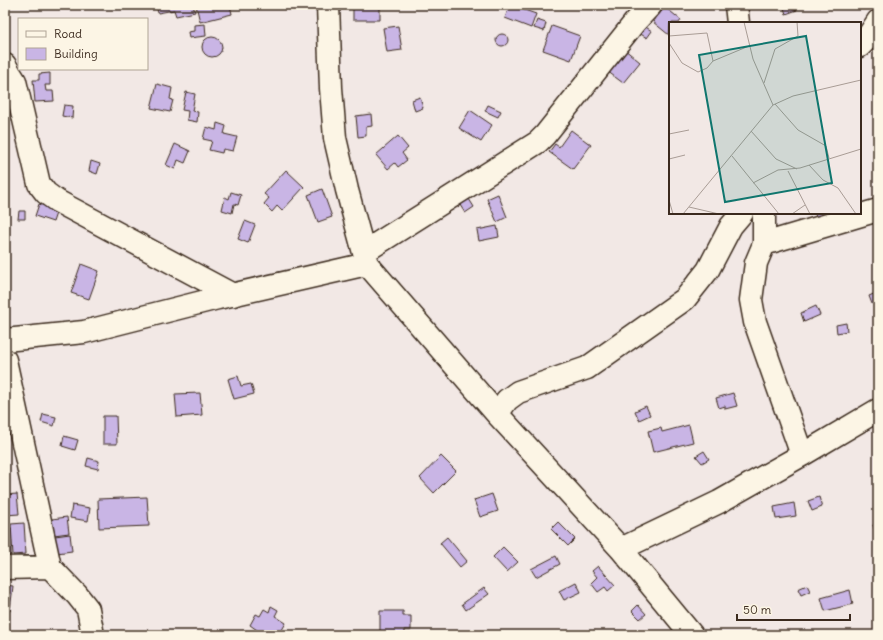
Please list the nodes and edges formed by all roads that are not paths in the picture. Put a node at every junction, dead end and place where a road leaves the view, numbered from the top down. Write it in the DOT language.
graph roads {
  1 [pos="328,5"];
  2 [pos="651,5"];
  3 [pos="736,5"];
  4 [pos="878,21"];
  5 [pos="738,22"];
  6 [pos="861,45"];
  7 [pos="5,65"];
  8 [pos="878,210"];
  9 [pos="741,214"];
  10 [pos="764,214"];
  11 [pos="764,244"];
  12 [pos="366,258"];
  13 [pos="234,295"];
  14 [pos="5,340"];
  15 [pos="5,360"];
  16 [pos="878,410"];
  17 [pos="497,414"];
  18 [pos="802,455"];
  19 [pos="621,549"];
  20 [pos="5,568"];
  21 [pos="50,568"];
  22 [pos="93,635"];
  23 [pos="692,635"];
  1 -- 12 [label="street"];
  2 -- 12 [label="street"];
  3 -- 5 [label="street"];
  4 -- 6 [label="street"];
  7 -- 13 [label="street"];
  8 -- 11 [label="street"];
  9 -- 17 [label="street"];
  10 -- 11 [label="street"];
  11 -- 18 [label="street"];
  12 -- 13 [label="street"];
  12 -- 17 [label="street"];
  13 -- 14 [label="street"];
  15 -- 21 [label="street"];
  16 -- 18 [label="street"];
  17 -- 19 [label="street"];
  18 -- 19 [label="street"];
  19 -- 23 [label="street"];
  20 -- 21 [label="street"];
  21 -- 22 [label="street"];
}
